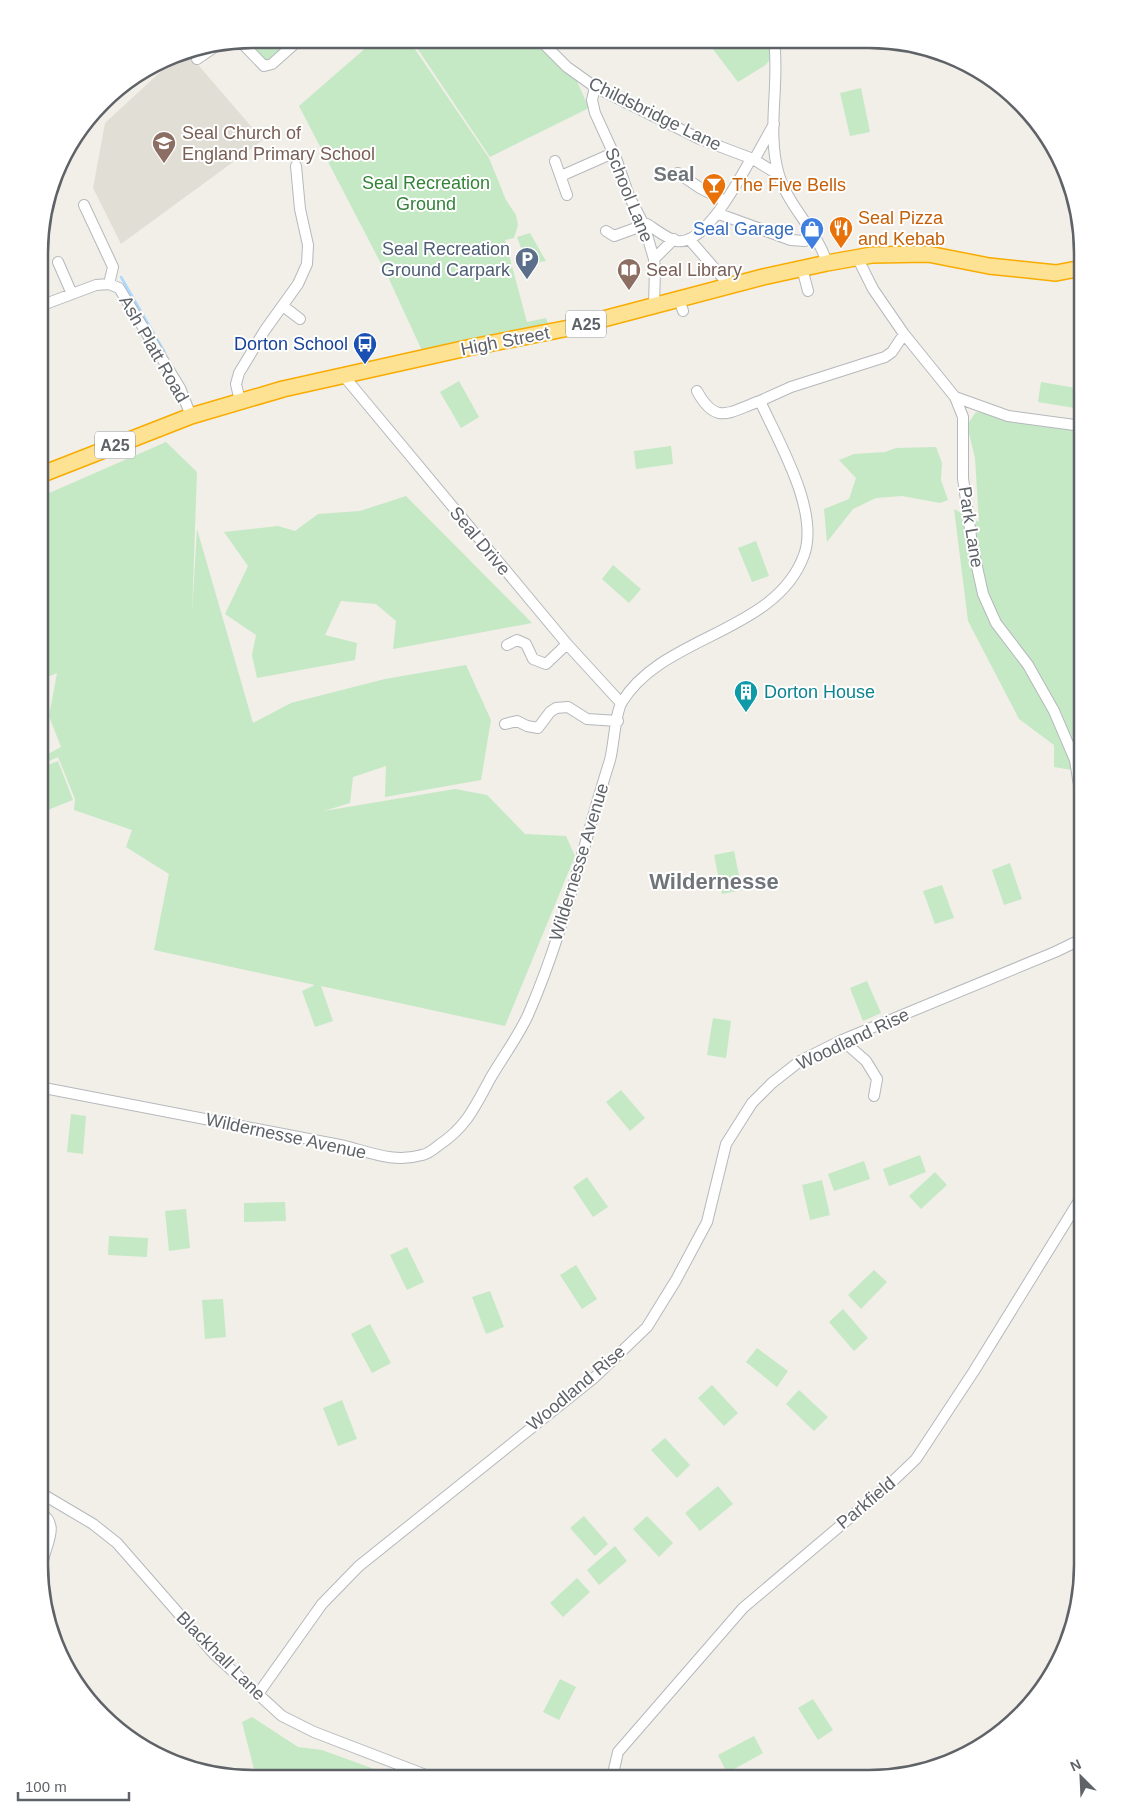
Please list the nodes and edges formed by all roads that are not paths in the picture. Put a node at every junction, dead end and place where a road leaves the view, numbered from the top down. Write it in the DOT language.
graph roads {
  1 [pos="247,48"];
  2 [pos="290,48"];
  3 [pos="548,48"];
  4 [pos="774,48"];
  5 [pos="206,52"];
  6 [pos="197,59"];
  7 [pos="593,86"];
  8 [pos="775,123"];
  9 [pos="613,153"];
  10 [pos="752,159"];
  11 [pos="555,161"];
  12 [pos="296,166"];
  13 [pos="678,173"];
  14 [pos="779,175"];
  15 [pos="560,176"];
  16 [pos="567,195"];
  17 [pos="725,201"];
  18 [pos="84,205"];
  19 [pos="719,214"];
  20 [pos="644,225"];
  21 [pos="606,231"];
  22 [pos="815,236"];
  23 [pos="674,239"];
  24 [pos="689,239"];
  25 [pos="857,258"];
  26 [pos="654,259"];
  27 [pos="58,262"];
  28 [pos="827,263"];
  29 [pos="802,268"];
  30 [pos="1074,270"];
  31 [pos="109,284"];
  32 [pos="726,287"];
  33 [pos="808,291"];
  34 [pos="72,294"];
  35 [pos="48,303"];
  36 [pos="283,306"];
  37 [pos="654,306"];
  38 [pos="300,319"];
  39 [pos="904,334"];
  40 [pos="343,376"];
  41 [pos="697,391"];
  42 [pos="955,397"];
  43 [pos="240,401"];
  44 [pos="760,401"];
  45 [pos="978,406"];
  46 [pos="191,416"];
  47 [pos="963,417"];
  48 [pos="1074,425"];
  49 [pos="48,472"];
  50 [pos="566,644"];
  51 [pos="507,645"];
  52 [pos="621,703"];
  53 [pos="618,721"];
  54 [pos="505,724"];
  55 [pos="1074,758"];
  56 [pos="1074,942"];
  57 [pos="842,1040"];
  58 [pos="48,1088"];
  59 [pos="874,1096"];
  60 [pos="1074,1209"];
  61 [pos="48,1497"];
  62 [pos="48,1520"];
  63 [pos="48,1542"];
  64 [pos="258,1694"];
  65 [pos="413,1770"];
  66 [pos="614,1770"];
  1 -- 2 [label="street"];
  3 -- 7 [label="street, Childsbridge Lane"];
  4 -- 8 [label="street"];
  5 -- 6 [label="street"];
  7 -- 9 [label="street, School Lane"];
  7 -- 10 [label="street, Childsbridge Lane"];
  8 -- 10 [label="street"];
  8 -- 14 [label="street"];
  9 -- 15 [label="street"];
  9 -- 20 [label="street, School Lane"];
  10 -- 14 [label="street, Childsbridge Lane"];
  10 -- 17 [label="street"];
  11 -- 15 [label="street"];
  12 -- 36 [label="street"];
  13 -- 17 [label="street"];
  14 -- 22 [label="street"];
  15 -- 16 [label="street"];
  17 -- 19 [label="street"];
  18 -- 31 [label="street, Ash Platt Road"];
  19 -- 22 [label="street"];
  19 -- 24 [label="street"];
  20 -- 21 [label="street"];
  20 -- 23 [label="street"];
  20 -- 26 [label="street, School Lane"];
  22 -- 28 [label="street"];
  23 -- 24 [label="street"];
  23 -- 26 [label="street"];
  24 -- 32 [label="street"];
  25 -- 28 [label="highway, High Street / A25"];
  25 -- 30 [label="highway, A25"];
  25 -- 39 [label="street, Park Lane"];
  26 -- 37 [label="street, School Lane"];
  27 -- 34 [label="street"];
  28 -- 29 [label="highway, High Street / A25"];
  29 -- 32 [label="highway, High Street / A25"];
  29 -- 33 [label="street"];
  31 -- 34 [label="street"];
  31 -- 46 [label="street, Ash Platt Road"];
  32 -- 37 [label="highway, High Street / A25"];
  34 -- 35 [label="street"];
  36 -- 38 [label="street"];
  36 -- 43 [label="street"];
  37 -- 40 [label="highway, High Street / A25"];
  39 -- 42 [label="street, Park Lane"];
  39 -- 44 [label="street"];
  40 -- 43 [label="highway, High Street / A25"];
  40 -- 50 [label="street, Seal Drive"];
  41 -- 44 [label="street"];
  42 -- 45 [label="street"];
  42 -- 47 [label="street, Park Lane"];
  43 -- 46 [label="highway, High Street / A25"];
  44 -- 52 [label="street"];
  45 -- 47 [label="street"];
  45 -- 48 [label="street"];
  46 -- 49 [label="highway, A25"];
  47 -- 55 [label="street, Park Lane"];
  50 -- 51 [label="street"];
  50 -- 52 [label="street, Seal Drive"];
  52 -- 53 [label="street, Wildernesse Avenue"];
  53 -- 54 [label="street"];
  53 -- 58 [label="street, Wildernesse Avenue"];
  56 -- 57 [label="street, Woodland Rise"];
  57 -- 59 [label="street"];
  57 -- 64 [label="street, Woodland Rise"];
  60 -- 66 [label="street, Parkfield"];
  61 -- 64 [label="street, Blackhall Lane"];
  62 -- 63 [label="street"];
  64 -- 65 [label="street, Blackhall Lane"];
}
